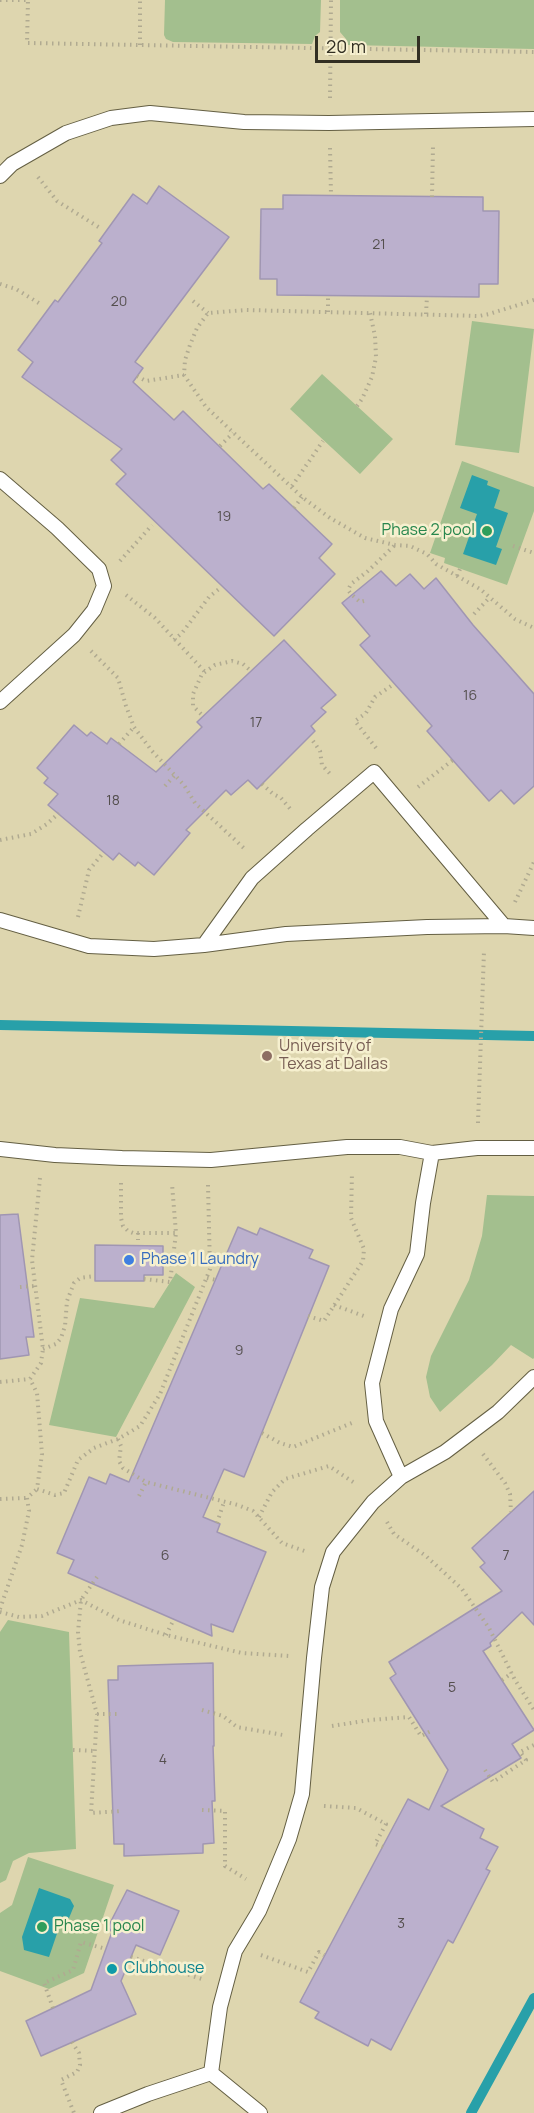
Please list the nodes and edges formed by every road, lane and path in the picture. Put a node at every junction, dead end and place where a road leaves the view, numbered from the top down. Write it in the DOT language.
graph roads {
  1 [pos="0,0"];
  2 [pos="140,0"];
  3 [pos="331,0"];
  4 [pos="140,45"];
  5 [pos="330,48"];
  6 [pos="534,52"];
  7 [pos="534,119"];
  8 [pos="433,122"];
  9 [pos="329,123"];
  10 [pos="23,157"];
  11 [pos="0,176"];
  12 [pos="331,195"];
  13 [pos="432,196"];
  14 [pos="100,228"];
  15 [pos="0,284"];
  16 [pos="328,295"];
  17 [pos="427,296"];
  18 [pos="534,300"];
  19 [pos="193,301"];
  20 [pos="42,305"];
  21 [pos="328,312"];
  22 [pos="208,313"];
  23 [pos="370,313"];
  24 [pos="426,314"];
  25 [pos="184,375"];
  26 [pos="137,376"];
  27 [pos="357,406"];
  28 [pos="233,433"];
  29 [pos="323,441"];
  30 [pos="220,446"];
  31 [pos="0,479"];
  32 [pos="292,486"];
  33 [pos="302,497"];
  34 [pos="294,508"];
  35 [pos="152,525"];
  36 [pos="395,545"];
  37 [pos="513,546"];
  38 [pos="534,553"];
  39 [pos="460,569"];
  40 [pos="457,576"];
  41 [pos="102,582"];
  42 [pos="219,589"];
  43 [pos="490,597"];
  44 [pos="364,601"];
  45 [pos="474,614"];
  46 [pos="532,627"];
  47 [pos="534,634"];
  48 [pos="74,635"];
  49 [pos="174,640"];
  50 [pos="251,671"];
  51 [pos="205,672"];
  52 [pos="394,684"];
  53 [pos="0,702"];
  54 [pos="201,714"];
  55 [pos="134,727"];
  56 [pos="313,741"];
  57 [pos="119,744"];
  58 [pos="453,760"];
  59 [pos="374,772"];
  60 [pos="175,775"];
  61 [pos="262,784"];
  62 [pos="165,786"];
  63 [pos="348,794"];
  64 [pos="398,801"];
  65 [pos="58,813"];
  66 [pos="307,829"];
  67 [pos="0,840"];
  68 [pos="104,852"];
  69 [pos="534,862"];
  70 [pos="262,869"];
  71 [pos="0,920"];
  72 [pos="485,926"];
  73 [pos="504,926"];
  74 [pos="534,928"];
  75 [pos="74,941"];
  76 [pos="204,945"];
  77 [pos="353,1148"];
  78 [pos="477,1148"];
  79 [pos="534,1148"];
  80 [pos="0,1149"];
  81 [pos="432,1153"];
  82 [pos="43,1154"];
  83 [pos="122,1158"];
  84 [pos="170,1160"];
  85 [pos="207,1160"];
  86 [pos="138,1233"];
  87 [pos="176,1233"];
  88 [pos="138,1240"];
  89 [pos="95,1276"];
  90 [pos="207,1278"];
  91 [pos="144,1279"];
  92 [pos="216,1280"];
  93 [pos="35,1286"];
  94 [pos="20,1287"];
  95 [pos="334,1305"];
  96 [pos="308,1316"];
  97 [pos="388,1324"];
  98 [pos="43,1349"];
  99 [pos="534,1377"];
  100 [pos="30,1379"];
  101 [pos="0,1382"];
  102 [pos="160,1394"];
  103 [pos="166,1395"];
  104 [pos="376,1416"];
  105 [pos="262,1433"];
  106 [pos="467,1435"];
  107 [pos="118,1439"];
  108 [pos="401,1477"];
  109 [pos="146,1482"];
  110 [pos="37,1489"];
  111 [pos="139,1496"];
  112 [pos="27,1498"];
  113 [pos="0,1499"];
  114 [pos="224,1502"];
  115 [pos="373,1502"];
  116 [pos="511,1512"];
  117 [pos="259,1518"];
  118 [pos="217,1523"];
  119 [pos="330,1560"];
  120 [pos="97,1577"];
  121 [pos="0,1593"];
  122 [pos="6,1594"];
  123 [pos="81,1600"];
  124 [pos="0,1610"];
  125 [pos="174,1619"];
  126 [pos="166,1635"];
  127 [pos="314,1658"];
  128 [pos="512,1673"];
  129 [pos="502,1680"];
  130 [pos="202,1710"];
  131 [pos="534,1710"];
  132 [pos="97,1714"];
  133 [pos="120,1714"];
  134 [pos="308,1730"];
  135 [pos="433,1730"];
  136 [pos="274,1734"];
  137 [pos="534,1744"];
  138 [pos="73,1750"];
  139 [pos="95,1751"];
  140 [pos="485,1770"];
  141 [pos="299,1805"];
  142 [pos="202,1810"];
  143 [pos="122,1811"];
  144 [pos="383,1847"];
  145 [pos="267,1892"];
  146 [pos="238,1947"];
  147 [pos="106,1949"];
  148 [pos="324,1955"];
  149 [pos="131,1957"];
  150 [pos="225,1986"];
  151 [pos="53,2008"];
  152 [pos="72,2042"];
  153 [pos="211,2073"];
  154 [pos="74,2113"];
  155 [pos="101,2113"];
  156 [pos="260,2113"];
  1 -- 4 [label="path"];
  2 -- 4 [label="path"];
  3 -- 5 [label="path"];
  4 -- 5 [label="path"];
  5 -- 6 [label="path"];
  5 -- 9 [label="path"];
  7 -- 8 [label="lane"];
  8 -- 9 [label="lane"];
  8 -- 13 [label="path"];
  9 -- 10 [label="lane"];
  9 -- 12 [label="path"];
  10 -- 11 [label="lane"];
  10 -- 14 [label="path"];
  15 -- 20 [label="path"];
  16 -- 21 [label="path"];
  17 -- 24 [label="path"];
  18 -- 24 [label="path"];
  19 -- 22 [label="path"];
  21 -- 22 [label="path"];
  21 -- 23 [label="path"];
  22 -- 25 [label="path"];
  23 -- 24 [label="path"];
  23 -- 27 [label="path"];
  25 -- 26 [label="path"];
  25 -- 28 [label="path"];
  28 -- 30 [label="path"];
  28 -- 32 [label="path"];
  29 -- 32 [label="path"];
  31 -- 41 [label="lane"];
  32 -- 33 [label="path"];
  33 -- 34 [label="path"];
  33 -- 36 [label="path"];
  35 -- 41 [label="path"];
  36 -- 40 [label="path"];
  36 -- 44 [label="path"];
  37 -- 38 [label="path"];
  39 -- 40 [label="path"];
  40 -- 43 [label="path"];
  41 -- 48 [label="lane"];
  41 -- 49 [label="path"];
  42 -- 49 [label="path"];
  43 -- 45 [label="path"];
  43 -- 46 [label="path"];
  46 -- 47 [label="path"];
  48 -- 53 [label="lane"];
  48 -- 55 [label="path"];
  49 -- 51 [label="path"];
  50 -- 51 [label="path"];
  51 -- 54 [label="path"];
  52 -- 59 [label="path"];
  55 -- 57 [label="path"];
  55 -- 60 [label="path"];
  56 -- 63 [label="path"];
  58 -- 64 [label="path"];
  59 -- 63 [label="lane"];
  59 -- 64 [label="lane"];
  60 -- 62 [label="path"];
  60 -- 70 [label="path"];
  61 -- 66 [label="path"];
  63 -- 66 [label="lane"];
  64 -- 73 [label="lane"];
  65 -- 67 [label="path"];
  66 -- 70 [label="lane"];
  68 -- 75 [label="path"];
  69 -- 73 [label="path"];
  70 -- 76 [label="lane"];
  71 -- 75 [label="lane"];
  72 -- 73 [label="lane"];
  72 -- 76 [label="lane"];
  72 -- 78 [label="path"];
  73 -- 74 [label="lane"];
  75 -- 76 [label="lane"];
  77 -- 81 [label="lane"];
  77 -- 85 [label="lane"];
  77 -- 95 [label="path"];
  78 -- 79 [label="lane"];
  78 -- 81 [label="lane"];
  80 -- 82 [label="lane"];
  81 -- 97 [label="lane"];
  82 -- 83 [label="lane"];
  82 -- 93 [label="path"];
  83 -- 84 [label="lane"];
  83 -- 86 [label="path"];
  84 -- 85 [label="lane"];
  84 -- 87 [label="path"];
  85 -- 90 [label="path"];
  86 -- 87 [label="path"];
  86 -- 88 [label="path"];
  87 -- 91 [label="path"];
  89 -- 98 [label="path"];
  90 -- 92 [label="path"];
  90 -- 102 [label="path"];
  93 -- 94 [label="path"];
  93 -- 98 [label="path"];
  95 -- 96 [label="path"];
  95 -- 97 [label="path"];
  97 -- 104 [label="lane"];
  98 -- 100 [label="path"];
  99 -- 106 [label="lane"];
  100 -- 101 [label="path"];
  100 -- 110 [label="path"];
  102 -- 103 [label="path"];
  102 -- 107 [label="path"];
  104 -- 105 [label="path"];
  104 -- 108 [label="lane"];
  106 -- 108 [label="lane"];
  106 -- 116 [label="path"];
  107 -- 109 [label="path"];
  107 -- 110 [label="path"];
  108 -- 115 [label="lane"];
  109 -- 111 [label="path"];
  109 -- 114 [label="path"];
  110 -- 112 [label="path"];
  112 -- 113 [label="path"];
  112 -- 122 [label="path"];
  114 -- 117 [label="path"];
  114 -- 118 [label="path"];
  115 -- 117 [label="path"];
  115 -- 119 [label="lane"];
  115 -- 128 [label="path"];
  117 -- 119 [label="path"];
  119 -- 127 [label="lane"];
  120 -- 123 [label="path"];
  121 -- 122 [label="path"];
  122 -- 124 [label="path"];
  123 -- 124 [label="path"];
  123 -- 126 [label="path"];
  123 -- 132 [label="path"];
  125 -- 126 [label="path"];
  126 -- 127 [label="path"];
  127 -- 134 [label="lane"];
  128 -- 129 [label="path"];
  128 -- 131 [label="path"];
  130 -- 136 [label="path"];
  132 -- 133 [label="path"];
  132 -- 139 [label="path"];
  134 -- 135 [label="path"];
  134 -- 141 [label="lane"];
  137 -- 140 [label="path"];
  138 -- 139 [label="path"];
  139 -- 143 [label="path"];
  141 -- 144 [label="path"];
  141 -- 145 [label="lane"];
  142 -- 145 [label="path"];
  145 -- 146 [label="lane"];
  146 -- 148 [label="path"];
  146 -- 150 [label="lane"];
  147 -- 151 [label="path"];
  149 -- 150 [label="path"];
  150 -- 153 [label="lane"];
  152 -- 154 [label="path"];
  153 -- 155 [label="lane"];
  153 -- 156 [label="lane"];
}
